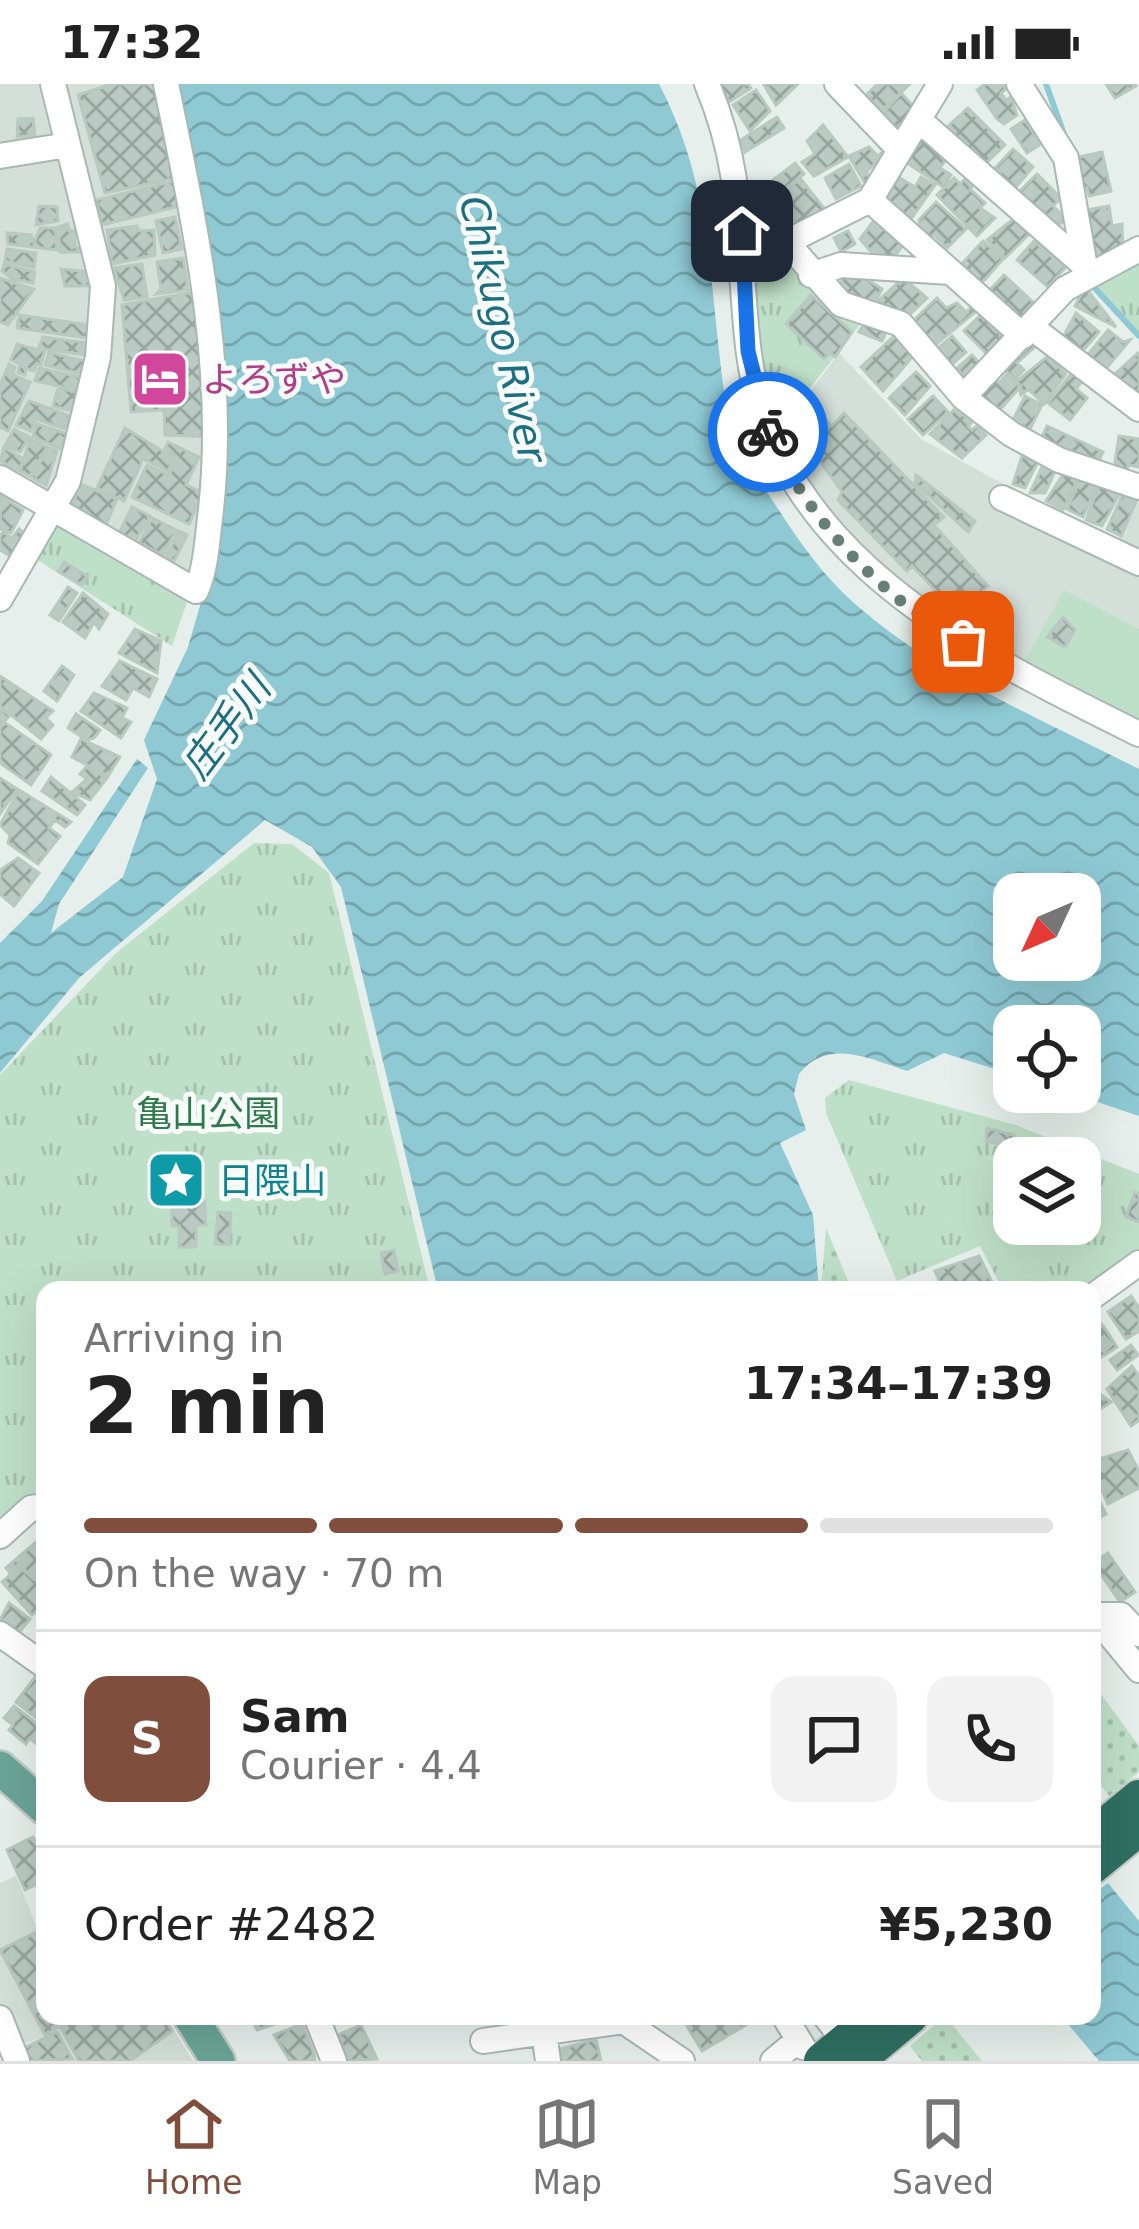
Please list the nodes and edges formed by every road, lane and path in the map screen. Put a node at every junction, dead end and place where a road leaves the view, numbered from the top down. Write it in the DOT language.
graph roads {
  1 [pos="53,84"];
  2 [pos="166,84"];
  3 [pos="707,84"];
  4 [pos="837,84"];
  5 [pos="940,84"];
  6 [pos="1019,84"];
  7 [pos="919,120"];
  8 [pos="68,145"];
  9 [pos="900,150"];
  10 [pos="0,156"];
  11 [pos="869,200"];
  12 [pos="788,244"];
  13 [pos="1139,249"];
  14 [pos="745,263"];
  15 [pos="1085,270"];
  16 [pos="952,272"];
  17 [pos="811,274"];
  18 [pos="1027,331"];
  19 [pos="963,397"];
  20 [pos="1139,409"];
  21 [pos="0,478"];
  22 [pos="1139,487"];
  23 [pos="1002,498"];
  24 [pos="55,508"];
  25 [pos="1139,563"];
  26 [pos="0,599"];
  27 [pos="1139,734"];
  28 [pos="1138,1268"];
  29 [pos="1101,1291"];
  30 [pos="36,1507"];
  31 [pos="0,1536"];
  32 [pos="1101,1614"];
  33 [pos="1101,1624"];
  34 [pos="0,1634"];
  35 [pos="1139,1634"];
  36 [pos="36,1660"];
  37 [pos="1139,1670"];
  38 [pos="0,1768"];
  39 [pos="1139,1798"];
  40 [pos="36,1800"];
  41 [pos="1139,1828"];
  42 [pos="1101,1830"];
  43 [pos="1101,1859"];
  44 [pos="0,2018"];
  45 [pos="196,2025"];
  46 [pos="320,2025"];
  47 [pos="585,2025"];
  48 [pos="629,2025"];
  49 [pos="803,2025"];
  50 [pos="888,2025"];
  51 [pos="544,2032"];
  52 [pos="483,2041"];
  53 [pos="843,2044"];
  54 [pos="17,2061"];
  55 [pos="218,2061"];
  56 [pos="334,2061"];
  57 [pos="548,2061"];
  58 [pos="682,2061"];
  59 [pos="773,2061"];
  1 -- 8 [label="street"];
  2 -- 24 [label="street"];
  3 -- 14 [label="street"];
  4 -- 9 [label="street"];
  5 -- 7 [label="street"];
  6 -- 15 [label="street"];
  7 -- 9 [label="street"];
  7 -- 15 [label="street"];
  8 -- 10 [label="street"];
  8 -- 24 [label="street"];
  9 -- 11 [label="street"];
  11 -- 12 [label="street"];
  11 -- 16 [label="street"];
  12 -- 14 [label="street"];
  12 -- 17 [label="street"];
  13 -- 15 [label="street"];
  14 -- 27 [label="street"];
  15 -- 18 [label="street"];
  16 -- 17 [label="street"];
  16 -- 18 [label="street"];
  17 -- 19 [label="street"];
  18 -- 19 [label="street"];
  18 -- 20 [label="street"];
  19 -- 22 [label="street"];
  21 -- 24 [label="street"];
  23 -- 25 [label="street"];
  24 -- 26 [label="street"];
  28 -- 29 [label="street"];
  30 -- 31 [label="street"];
  32 -- 35 [label="street"];
  33 -- 37 [label="street"];
  34 -- 36 [label="street"];
  38 -- 40 [label="main road"];
  39 -- 42 [label="highway"];
  41 -- 43 [label="highway"];
  44 -- 54 [label="street"];
  45 -- 55 [label="main road"];
  46 -- 56 [label="street"];
  47 -- 51 [label="street"];
  48 -- 58 [label="street"];
  49 -- 53 [label="street"];
  50 -- 53 [label="highway"];
  51 -- 52 [label="street"];
  51 -- 57 [label="street"];
  53 -- 59 [label="street"];
}
